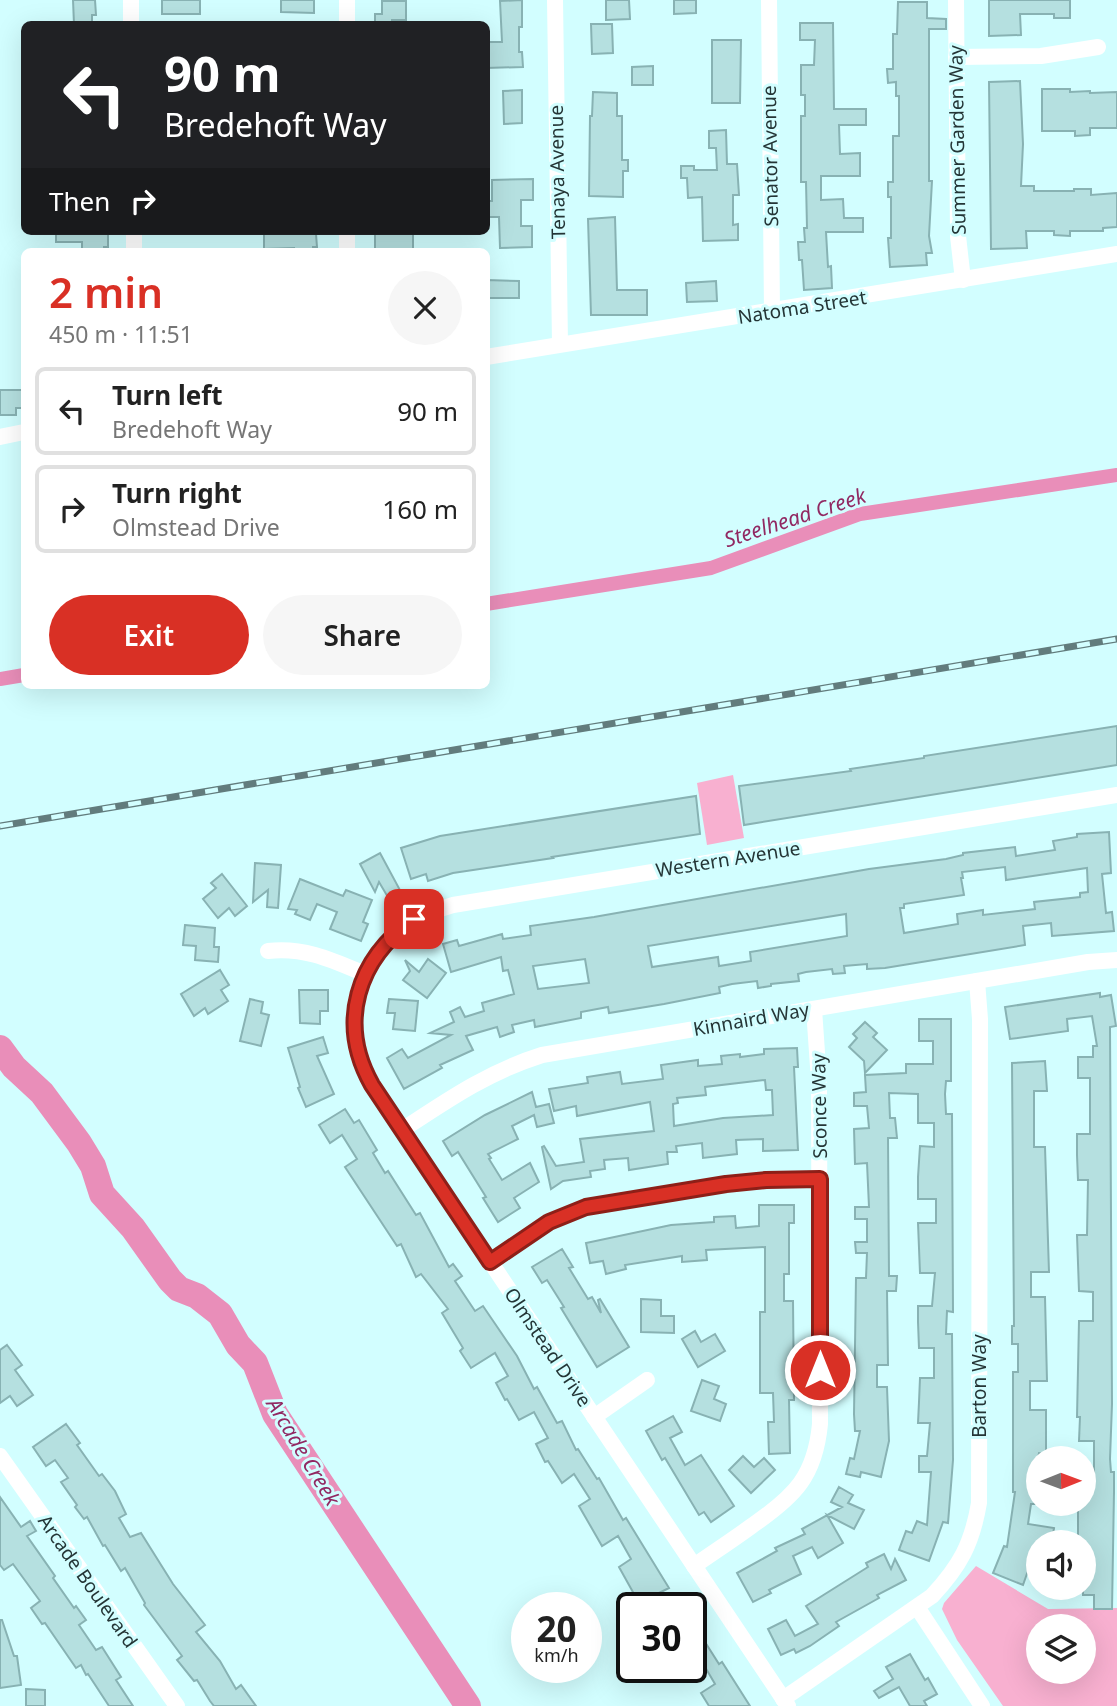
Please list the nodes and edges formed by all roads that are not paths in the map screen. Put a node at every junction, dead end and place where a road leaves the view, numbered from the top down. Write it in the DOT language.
graph roads {
  1 [pos="131,0"];
  2 [pos="347,0"];
  3 [pos="555,0"];
  4 [pos="769,0"];
  5 [pos="956,0"];
  6 [pos="131,21"];
  7 [pos="347,21"];
  8 [pos="1098,47"];
  9 [pos="956,57"];
  10 [pos="1117,254"];
  11 [pos="963,280"];
  12 [pos="772,312"];
  13 [pos="560,344"];
  14 [pos="490,356"];
  15 [pos="21,432"];
  16 [pos="0,436"];
  17 [pos="1117,795"];
  18 [pos="268,951"];
  19 [pos="1117,960"];
  20 [pos="365,974"];
  21 [pos="977,981"];
  22 [pos="814,1009"];
  23 [pos="402,1130"];
  24 [pos="820,1179"];
  25 [pos="490,1262"];
  26 [pos="648,1381"];
  27 [pos="594,1417"];
  28 [pos="0,1456"];
  29 [pos="694,1566"];
  30 [pos="917,1607"];
  31 [pos="786,1702"];
  32 [pos="177,1706"];
  33 [pos="982,1706"];
  1 -- 6 [label="street"];
  2 -- 7 [label="street"];
  3 -- 13 [label="street, Tenaya Avenue"];
  4 -- 12 [label="street, Senator Avenue"];
  5 -- 9 [label="street, Summer Garden Way"];
  8 -- 9 [label="street"];
  9 -- 11 [label="street, Summer Garden Way"];
  10 -- 11 [label="street, Natoma Street"];
  11 -- 12 [label="street, Natoma Street"];
  12 -- 13 [label="street, Natoma Street"];
  13 -- 14 [label="street, Natoma Street"];
  15 -- 16 [label="street"];
  17 -- 20 [label="street, Western Avenue"];
  18 -- 20 [label="street"];
  19 -- 21 [label="street, Kinnaird Way"];
  20 -- 23 [label="street, Olmstead Drive"];
  21 -- 22 [label="street, Kinnaird Way"];
  21 -- 30 [label="street, Barton Way"];
  22 -- 23 [label="street, Kinnaird Way"];
  22 -- 24 [label="street, Sconce Way"];
  23 -- 25 [label="street, Olmstead Drive"];
  24 -- 25 [label="street"];
  24 -- 29 [label="street, Sconce Way"];
  25 -- 27 [label="street, Olmstead Drive"];
  26 -- 27 [label="street"];
  27 -- 29 [label="street, Olmstead Drive"];
  28 -- 32 [label="street, Arcade Boulevard"];
  29 -- 31 [label="street, Olmstead Drive"];
  30 -- 31 [label="street, Barton Way"];
  30 -- 33 [label="street"];
}
